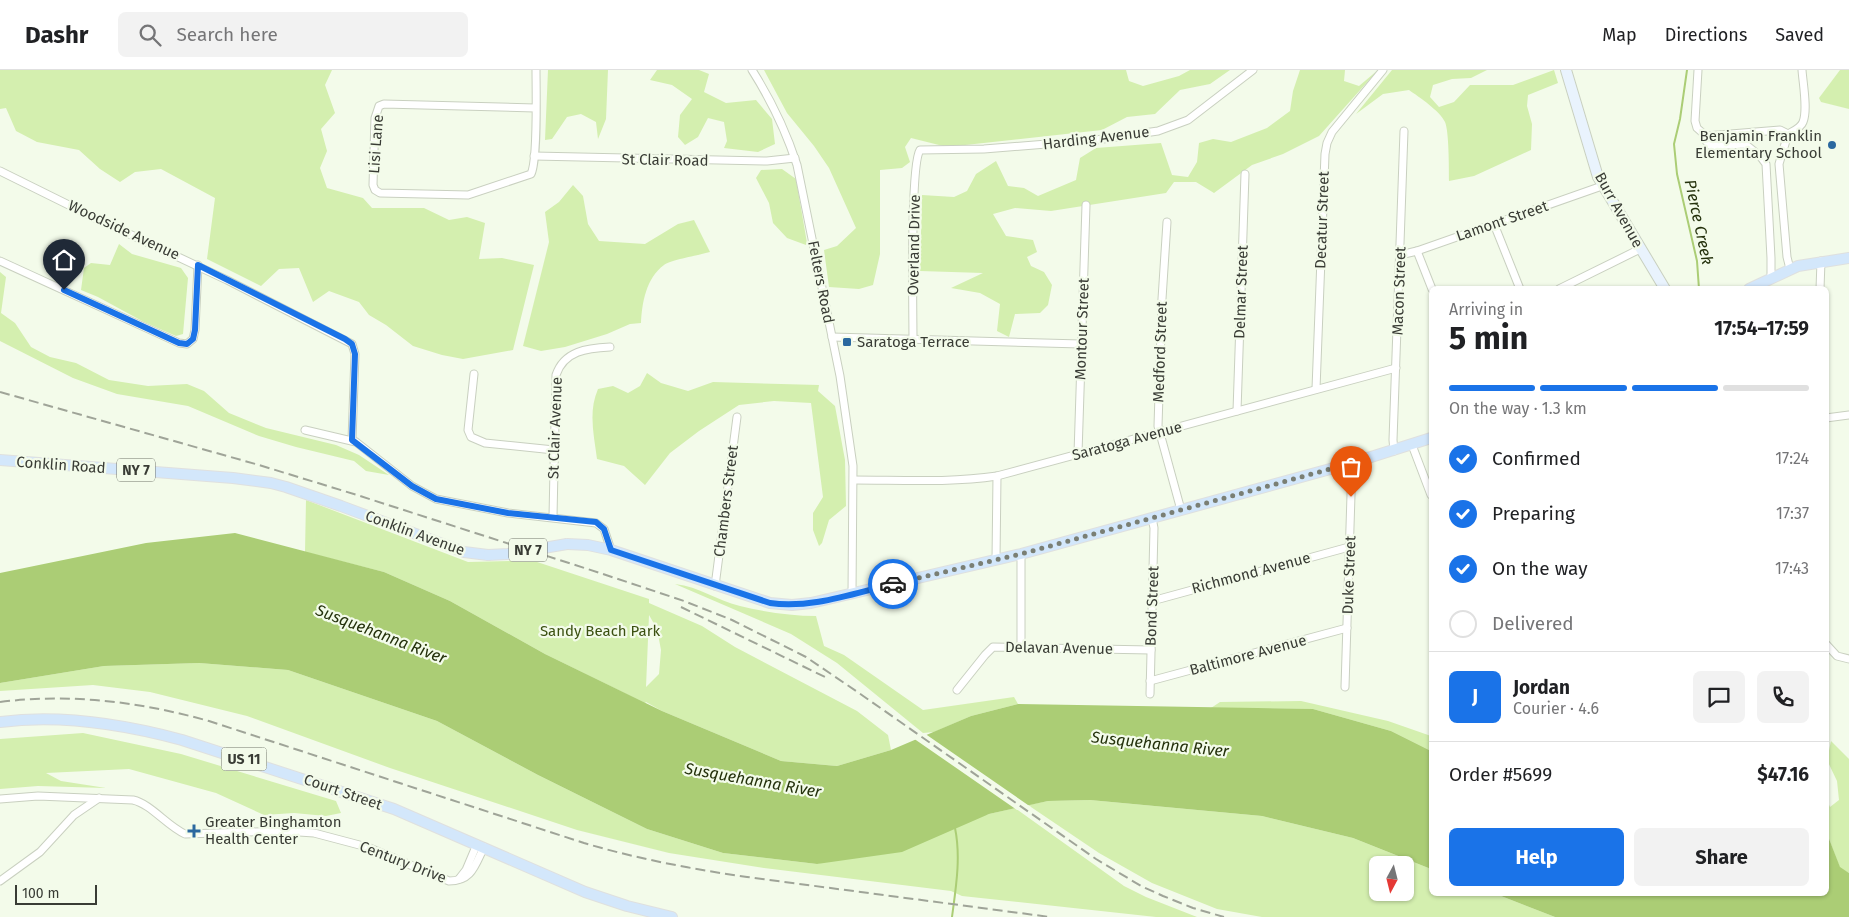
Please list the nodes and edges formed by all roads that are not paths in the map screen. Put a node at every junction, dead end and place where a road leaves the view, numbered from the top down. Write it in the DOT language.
graph roads {
  1 [pos="536,70"];
  2 [pos="752,70"];
  3 [pos="1253,70"];
  4 [pos="1383,70"];
  5 [pos="1566,70"];
  6 [pos="1698,70"];
  7 [pos="1802,70"];
  8 [pos="536,108"];
  9 [pos="1404,131"];
  10 [pos="1748,132"];
  11 [pos="1788,134"];
  12 [pos="1706,136"];
  13 [pos="1745,144"];
  14 [pos="920,150"];
  15 [pos="534,156"];
  16 [pos="795,158"];
  17 [pos="1766,164"];
  18 [pos="1779,164"];
  19 [pos="0,170"];
  20 [pos="1245,174"];
  21 [pos="1602,186"];
  22 [pos="1086,205"];
  23 [pos="1167,222"];
  24 [pos="1494,224"];
  25 [pos="1640,249"];
  26 [pos="1417,251"];
  27 [pos="1400,255"];
  28 [pos="1849,258"];
  29 [pos="0,261"];
  30 [pos="1821,261"];
  31 [pos="198,265"];
  32 [pos="1790,269"];
  33 [pos="1770,278"];
  34 [pos="1431,286"];
  35 [pos="1519,286"];
  36 [pos="1565,286"];
  37 [pos="1663,286"];
  38 [pos="1755,286"];
  39 [pos="1820,286"];
  40 [pos="832,337"];
  41 [pos="913,340"];
  42 [pos="1081,344"];
  43 [pos="610,347"];
  44 [pos="1396,368"];
  45 [pos="474,374"];
  46 [pos="1316,389"];
  47 [pos="1237,411"];
  48 [pos="1849,415"];
  49 [pos="736,417"];
  50 [pos="1829,418"];
  51 [pos="305,430"];
  52 [pos="1159,432"];
  53 [pos="1429,439"];
  54 [pos="352,440"];
  55 [pos="1412,445"];
  56 [pos="554,450"];
  57 [pos="1394,451"];
  58 [pos="1078,454"];
  59 [pos="0,460"];
  60 [pos="1352,463"];
  61 [pos="997,476"];
  62 [pos="854,480"];
  63 [pos="271,483"];
  64 [pos="1429,490"];
  65 [pos="1181,510"];
  66 [pos="553,517"];
  67 [pos="1152,518"];
  68 [pos="1349,547"];
  69 [pos="611,550"];
  70 [pos="1021,554"];
  71 [pos="996,560"];
  72 [pos="715,586"];
  73 [pos="852,594"];
  74 [pos="1152,601"];
  75 [pos="1347,628"];
  76 [pos="1021,647"];
  77 [pos="1829,648"];
  78 [pos="1150,650"];
  79 [pos="1849,659"];
  80 [pos="1150,682"];
  81 [pos="1345,687"];
  82 [pos="957,690"];
  83 [pos="1150,694"];
  84 [pos="0,722"];
  85 [pos="100,798"];
  86 [pos="0,799"];
  87 [pos="481,845"];
  88 [pos="0,881"];
  89 [pos="641,914"];
  90 [pos="672,917"];
  1 -- 8 [label="street"];
  2 -- 16 [label="street, Felters Road"];
  3 -- 14 [label="street, Harding Avenue"];
  4 -- 46 [label="street, Decatur Street"];
  5 -- 21 [label="street, Burr Avenue"];
  6 -- 12 [label="street"];
  7 -- 11 [label="street"];
  8 -- 15 [label="street"];
  8 -- 15 [label="street, Lisi Lane"];
  9 -- 27 [label="street, Macon Street"];
  10 -- 11 [label="street"];
  10 -- 12 [label="street"];
  10 -- 13 [label="street"];
  11 -- 18 [label="street"];
  12 -- 13 [label="street"];
  13 -- 17 [label="street"];
  14 -- 41 [label="street, Overland Drive"];
  15 -- 16 [label="street, St Clair Road"];
  16 -- 40 [label="street, Felters Road"];
  17 -- 18 [label="street"];
  17 -- 33 [label="street"];
  18 -- 32 [label="street"];
  19 -- 31 [label="street, Woodside Avenue"];
  20 -- 47 [label="street, Delmar Street"];
  21 -- 24 [label="street, Lamont Street"];
  21 -- 25 [label="street, Burr Avenue"];
  22 -- 42 [label="street, Montour Street"];
  23 -- 52 [label="street, Medford Street"];
  24 -- 26 [label="street, Lamont Street"];
  24 -- 35 [label="street"];
  25 -- 36 [label="street"];
  25 -- 37 [label="street, Burr Avenue"];
  26 -- 27 [label="street, Lamont Street"];
  26 -- 34 [label="street"];
  27 -- 44 [label="street, Macon Street"];
  28 -- 30 [label="main road"];
  29 -- 31 [label="street"];
  30 -- 32 [label="main road"];
  30 -- 39 [label="street"];
  31 -- 54 [label="street, Woodside Avenue"];
  32 -- 33 [label="main road"];
  33 -- 38 [label="main road"];
  40 -- 41 [label="street"];
  40 -- 62 [label="street, Felters Road"];
  41 -- 42 [label="street"];
  42 -- 58 [label="street, Montour Street"];
  43 -- 56 [label="street, St Clair Avenue"];
  44 -- 46 [label="street, Saratoga Avenue"];
  44 -- 57 [label="street, Macon Street"];
  45 -- 56 [label="street"];
  46 -- 47 [label="street, Saratoga Avenue"];
  47 -- 52 [label="street, Saratoga Avenue"];
  48 -- 50 [label="street"];
  49 -- 72 [label="street, Chambers Street"];
  51 -- 54 [label="street"];
  52 -- 58 [label="street, Saratoga Avenue"];
  52 -- 65 [label="street, Medford Street"];
  53 -- 55 [label="main road, Conklin Avenue / NY 7"];
  54 -- 66 [label="street"];
  55 -- 57 [label="main road, Conklin Avenue / NY 7"];
  55 -- 64 [label="street"];
  56 -- 66 [label="street, St Clair Avenue"];
  57 -- 60 [label="main road, Conklin Avenue / NY 7"];
  58 -- 61 [label="street, Saratoga Avenue"];
  59 -- 63 [label="main road, Conklin Road / NY 7"];
  60 -- 65 [label="main road, Conklin Avenue / NY 7"];
  60 -- 68 [label="street, Duke Street"];
  61 -- 62 [label="street, Saratoga Avenue"];
  61 -- 71 [label="street"];
  62 -- 73 [label="street, Felters Road"];
  63 -- 69 [label="main road, Conklin Avenue / NY 7, bridge"];
  65 -- 67 [label="main road, Conklin Avenue / NY 7"];
  66 -- 69 [label="street"];
  67 -- 70 [label="main road, Conklin Avenue / NY 7"];
  67 -- 74 [label="street, Bond Street"];
  68 -- 74 [label="street, Richmond Avenue"];
  68 -- 75 [label="street, Duke Street"];
  69 -- 72 [label="main road, Conklin Avenue / NY 7"];
  70 -- 71 [label="main road, Conklin Avenue / NY 7"];
  70 -- 76 [label="street"];
  71 -- 73 [label="main road, Conklin Avenue / NY 7"];
  72 -- 73 [label="main road, Conklin Avenue / NY 7"];
  74 -- 78 [label="street, Bond Street"];
  75 -- 80 [label="street, Baltimore Avenue"];
  75 -- 81 [label="street, Duke Street"];
  76 -- 78 [label="street, Delavan Avenue"];
  76 -- 82 [label="street, Delavan Avenue"];
  77 -- 79 [label="street"];
  78 -- 80 [label="street, Bond Street"];
  80 -- 83 [label="street, Bond Street"];
  84 -- 87 [label="main road, Court Street / US 11"];
  85 -- 86 [label="street, Century Drive"];
  85 -- 87 [label="street, Century Drive"];
  85 -- 88 [label="street"];
  87 -- 89 [label="main road, Court Street / US 11"];
  89 -- 90 [label="main road, Court Street / US 11"];
}
